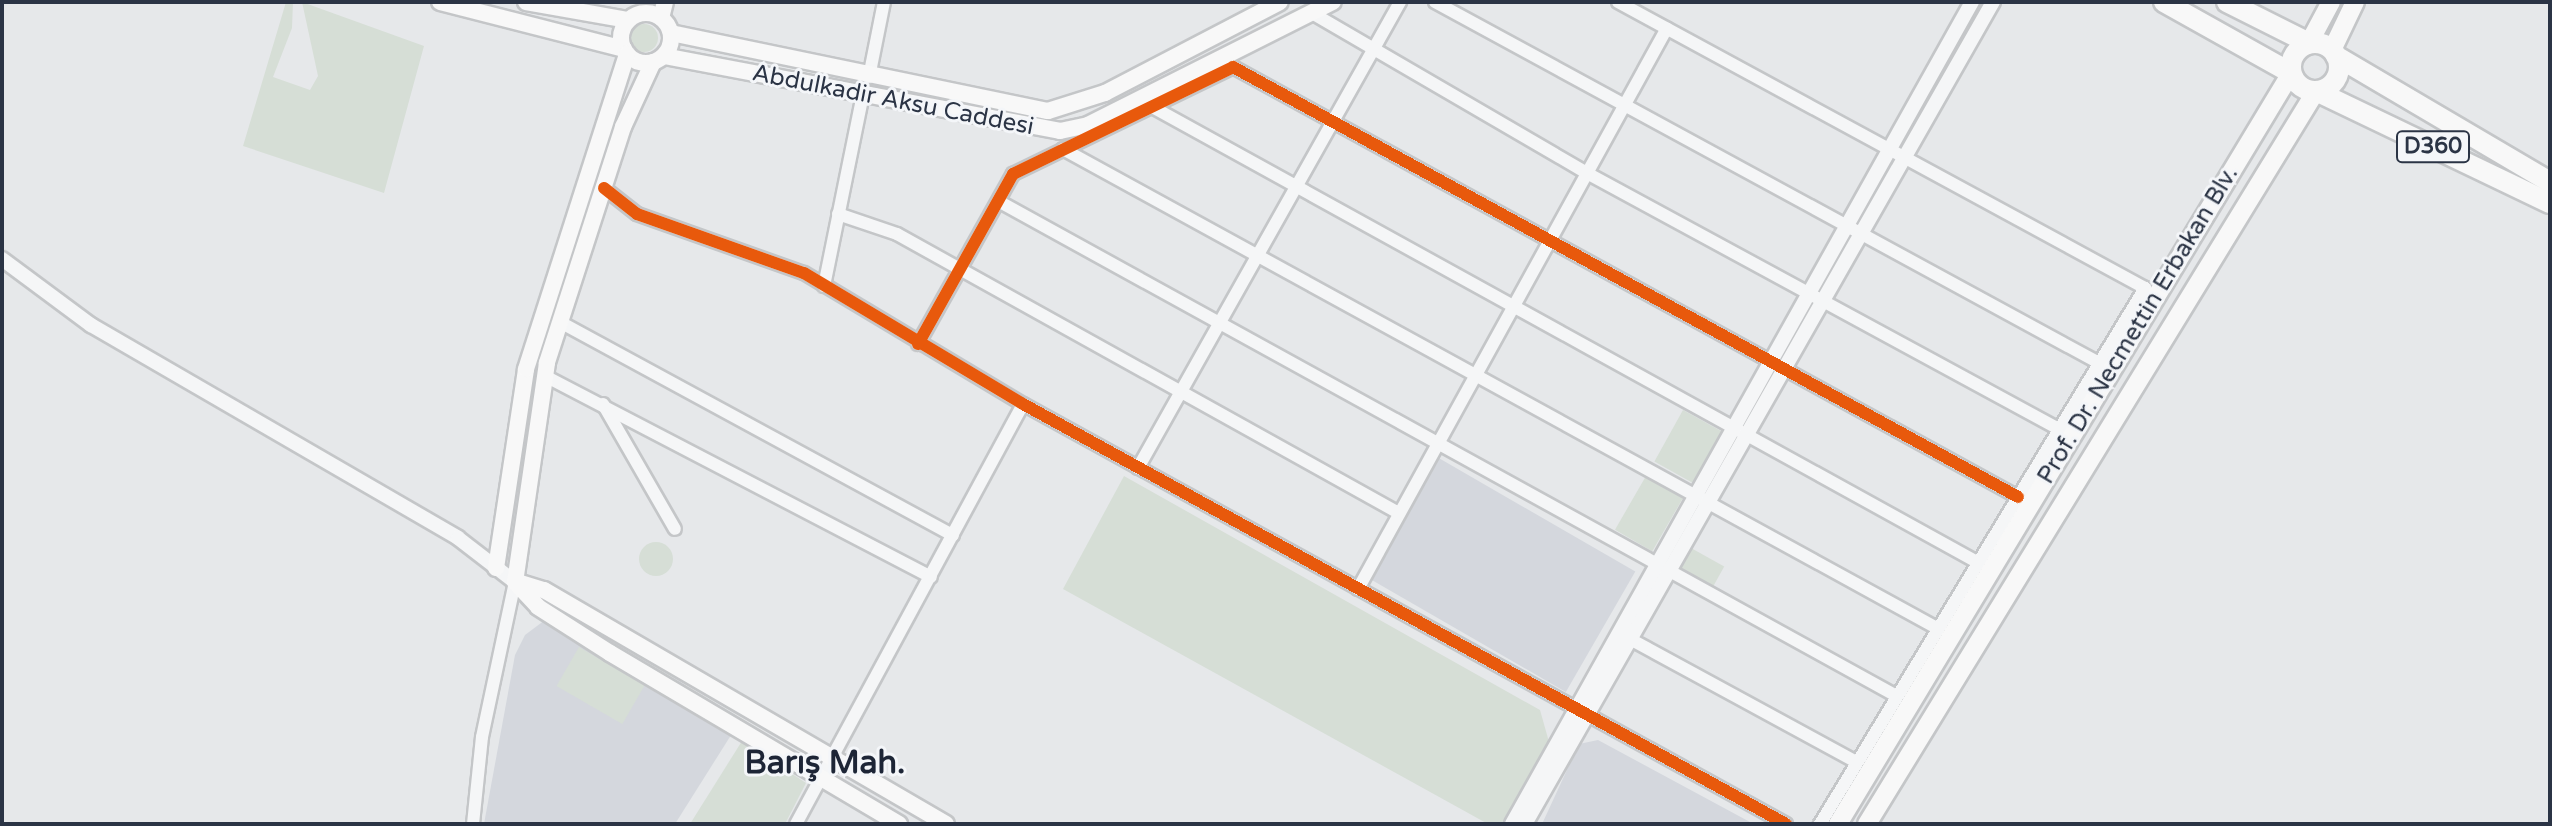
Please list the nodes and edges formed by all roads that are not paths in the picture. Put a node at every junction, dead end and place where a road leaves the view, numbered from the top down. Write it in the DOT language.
graph roads {
  1 [pos="440,2"];
  2 [pos="526,2"];
  3 [pos="884,2"];
  4 [pos="1280,2"];
  5 [pos="1333,2"];
  6 [pos="1400,2"];
  7 [pos="1435,2"];
  8 [pos="1618,2"];
  9 [pos="1972,2"];
  10 [pos="1993,2"];
  11 [pos="2164,2"];
  12 [pos="2227,2"];
  13 [pos="2331,2"];
  14 [pos="2355,2"];
  15 [pos="663,10"];
  16 [pos="638,12"];
  17 [pos="1312,13"];
  18 [pos="1667,28"];
  19 [pos="671,33"];
  20 [pos="2309,43"];
  21 [pos="1371,51"];
  22 [pos="625,52"];
  23 [pos="2334,53"];
  24 [pos="658,59"];
  25 [pos="2291,73"];
  26 [pos="869,77"];
  27 [pos="2316,91"];
  28 [pos="863,95"];
  29 [pos="1147,103"];
  30 [pos="1622,103"];
  31 [pos="1330,121"];
  32 [pos="1063,149"];
  33 [pos="1896,150"];
  34 [pos="1585,172"];
  35 [pos="2550,182"];
  36 [pos="1293,186"];
  37 [pos="604,188"];
  38 [pos="1000,202"];
  39 [pos="2550,203"];
  40 [pos="838,214"];
  41 [pos="1852,228"];
  42 [pos="1547,238"];
  43 [pos="1254,254"];
  44 [pos="2,259"];
  45 [pos="963,269"];
  46 [pos="824,286"];
  47 [pos="1807,291"];
  48 [pos="1821,298"];
  49 [pos="1512,306"];
  50 [pos="560,322"];
  51 [pos="1216,323"];
  52 [pos="918,344"];
  53 [pos="2099,363"];
  54 [pos="1776,364"];
  55 [pos="1474,375"];
  56 [pos="545,376"];
  57 [pos="1178,391"];
  58 [pos="603,404"];
  59 [pos="1023,404"];
  60 [pos="2059,429"];
  61 [pos="1739,430"];
  62 [pos="1437,443"];
  63 [pos="1138,468"];
  64 [pos="2018,497"];
  65 [pos="1701,499"];
  66 [pos="1397,512"];
  67 [pos="675,529"];
  68 [pos="953,535"];
  69 [pos="1977,562"];
  70 [pos="1663,567"];
  71 [pos="496,568"];
  72 [pos="931,577"];
  73 [pos="515,582"];
  74 [pos="1358,589"];
  75 [pos="1937,628"];
  76 [pos="1630,639"];
  77 [pos="1895,695"];
  78 [pos="1581,710"];
  79 [pos="831,758"];
  80 [pos="1855,761"];
  81 [pos="820,779"];
  82 [pos="473,824"];
  83 [pos="796,824"];
  84 [pos="899,824"];
  85 [pos="946,824"];
  86 [pos="1512,824"];
  87 [pos="1525,824"];
  88 [pos="1786,824"];
  89 [pos="1820,824"];
  90 [pos="1838,824"];
  91 [pos="1867,824"];
  1 -- 22 [label="main road"];
  2 -- 16 [label="main road"];
  3 -- 26 [label="street"];
  4 -- 26 [label="main road, Abdulkadir Aksu Caddesi"];
  5 -- 17 [label="main road, Abdulkadir Aksu Caddesi"];
  6 -- 21 [label="street"];
  7 -- 30 [label="street"];
  8 -- 18 [label="street"];
  9 -- 33 [label="street"];
  10 -- 33 [label="street"];
  11 -- 25 [label="highway, D360"];
  12 -- 20 [label="highway, D360"];
  13 -- 20 [label="main road"];
  14 -- 23 [label="main road"];
  15 -- 16 [label="main road"];
  15 -- 19 [label="main road"];
  16 -- 22 [label="main road"];
  17 -- 21 [label="street"];
  17 -- 29 [label="main road, Abdulkadir Aksu Caddesi"];
  18 -- 30 [label="street"];
  18 -- 33 [label="street"];
  19 -- 24 [label="main road"];
  19 -- 26 [label="main road, Abdulkadir Aksu Caddesi"];
  20 -- 23 [label="highway, D360"];
  20 -- 25 [label="highway"];
  21 -- 31 [label="street"];
  21 -- 34 [label="street"];
  22 -- 24 [label="main road, Abdulkadir Aksu Caddesi"];
  22 -- 71 [label="main road"];
  23 -- 27 [label="highway"];
  23 -- 35 [label="highway, D360"];
  24 -- 28 [label="main road, Abdulkadir Aksu Caddesi"];
  24 -- 37 [label="main road"];
  25 -- 27 [label="highway, D360"];
  25 -- 90 [label="main road, Prof. Dr. Necmettin Erbakan Blv."];
  27 -- 39 [label="highway, D360"];
  27 -- 91 [label="main road, Prof. Dr. Necmettin Erbakan Blv."];
  28 -- 29 [label="main road, Abdulkadir Aksu Caddesi"];
  28 -- 40 [label="street"];
  29 -- 31 [label="street"];
  29 -- 32 [label="street"];
  29 -- 36 [label="street"];
  30 -- 34 [label="street"];
  30 -- 41 [label="street"];
  31 -- 36 [label="street"];
  31 -- 42 [label="street"];
  32 -- 38 [label="street"];
  32 -- 43 [label="street"];
  33 -- 41 [label="street"];
  33 -- 53 [label="street"];
  34 -- 42 [label="street"];
  34 -- 47 [label="street"];
  36 -- 43 [label="street"];
  36 -- 49 [label="street"];
  37 -- 46 [label="street"];
  37 -- 50 [label="main road"];
  38 -- 45 [label="street"];
  38 -- 51 [label="street"];
  40 -- 45 [label="street"];
  40 -- 46 [label="street"];
  41 -- 47 [label="street"];
  41 -- 48 [label="street"];
  41 -- 53 [label="street"];
  42 -- 49 [label="street"];
  42 -- 54 [label="street"];
  43 -- 51 [label="street"];
  43 -- 55 [label="street"];
  44 -- 71 [label="street"];
  45 -- 52 [label="street"];
  45 -- 57 [label="street"];
  46 -- 52 [label="street"];
  47 -- 48 [label="street"];
  47 -- 54 [label="street"];
  48 -- 54 [label="street"];
  48 -- 60 [label="street"];
  49 -- 55 [label="street"];
  49 -- 61 [label="street"];
  50 -- 56 [label="main road"];
  50 -- 68 [label="street"];
  51 -- 57 [label="street"];
  51 -- 62 [label="street"];
  52 -- 59 [label="street"];
  53 -- 60 [label="street"];
  54 -- 61 [label="street"];
  54 -- 64 [label="street"];
  55 -- 62 [label="street"];
  55 -- 65 [label="street"];
  56 -- 58 [label="street"];
  56 -- 73 [label="main road"];
  57 -- 63 [label="street"];
  57 -- 66 [label="street"];
  58 -- 67 [label="street"];
  58 -- 72 [label="street"];
  59 -- 63 [label="street"];
  59 -- 68 [label="street"];
  60 -- 64 [label="street"];
  61 -- 65 [label="street"];
  61 -- 69 [label="street"];
  62 -- 66 [label="street"];
  62 -- 70 [label="street"];
  63 -- 74 [label="street"];
  64 -- 69 [label="street"];
  65 -- 70 [label="street"];
  65 -- 75 [label="street"];
  66 -- 74 [label="street"];
  68 -- 72 [label="street"];
  69 -- 75 [label="street"];
  70 -- 76 [label="street"];
  70 -- 77 [label="street"];
  70 -- 78 [label="street"];
  71 -- 73 [label="street"];
  72 -- 79 [label="street"];
  73 -- 79 [label="main road"];
  73 -- 81 [label="main road"];
  73 -- 82 [label="street"];
  74 -- 78 [label="street"];
  75 -- 77 [label="street"];
  76 -- 78 [label="street"];
  76 -- 80 [label="street"];
  77 -- 80 [label="street"];
  78 -- 86 [label="street"];
  78 -- 87 [label="street"];
  78 -- 88 [label="street"];
  79 -- 81 [label="street"];
  79 -- 85 [label="main road"];
  80 -- 89 [label="street"];
  81 -- 83 [label="street"];
  81 -- 84 [label="main road"];
}
